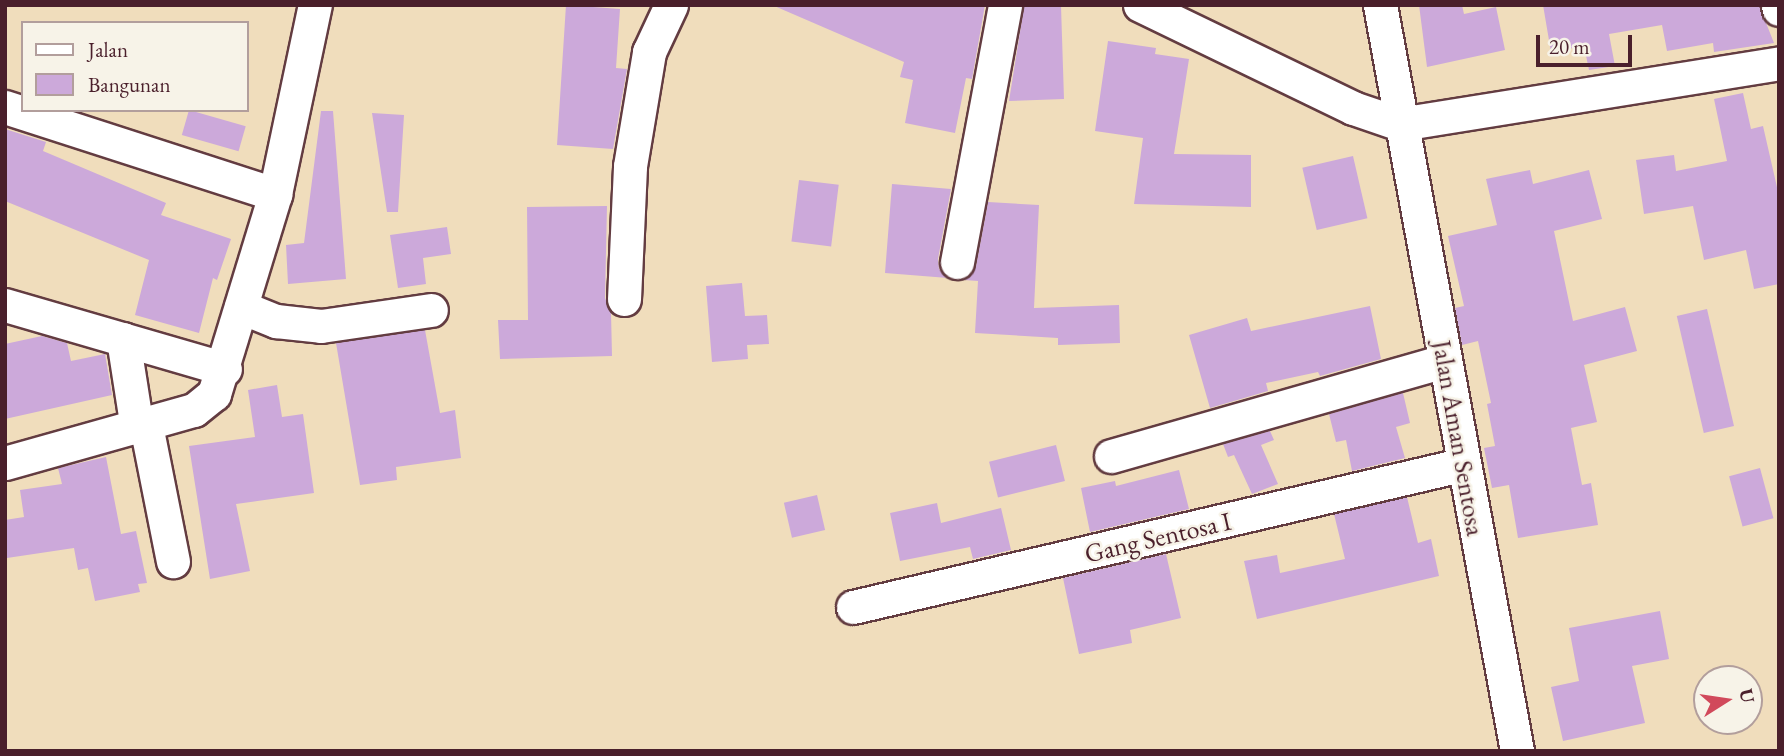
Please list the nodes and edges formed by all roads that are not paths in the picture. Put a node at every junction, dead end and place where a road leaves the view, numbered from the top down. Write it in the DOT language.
graph roads {
  1 [pos="315,5"];
  2 [pos="671,5"];
  3 [pos="1005,5"];
  4 [pos="1140,5"];
  5 [pos="1380,5"];
  6 [pos="1779,63"];
  7 [pos="5,107"];
  8 [pos="1400,124"];
  9 [pos="275,194"];
  10 [pos="957,262"];
  11 [pos="624,299"];
  12 [pos="5,305"];
  13 [pos="242,307"];
  14 [pos="430,310"];
  15 [pos="123,339"];
  16 [pos="1444,361"];
  17 [pos="225,369"];
  18 [pos="141,426"];
  19 [pos="1111,456"];
  20 [pos="5,463"];
  21 [pos="1461,465"];
  22 [pos="173,561"];
  23 [pos="853,607"];
  24 [pos="1517,751"];
  1 -- 9 [label="street"];
  2 -- 11 [label="street"];
  3 -- 10 [label="street"];
  4 -- 8 [label="street"];
  5 -- 8 [label="street, Jalan Aman Sentosa"];
  6 -- 8 [label="street"];
  7 -- 9 [label="street"];
  8 -- 16 [label="street, Jalan Aman Sentosa"];
  9 -- 13 [label="street"];
  12 -- 15 [label="street"];
  13 -- 14 [label="street"];
  13 -- 17 [label="street"];
  15 -- 17 [label="street"];
  15 -- 18 [label="street"];
  16 -- 19 [label="street"];
  16 -- 21 [label="street, Jalan Aman Sentosa"];
  17 -- 18 [label="street"];
  18 -- 20 [label="street"];
  18 -- 22 [label="street"];
  21 -- 23 [label="street, Gang Sentosa I"];
  21 -- 24 [label="street, Jalan Aman Sentosa"];
}
